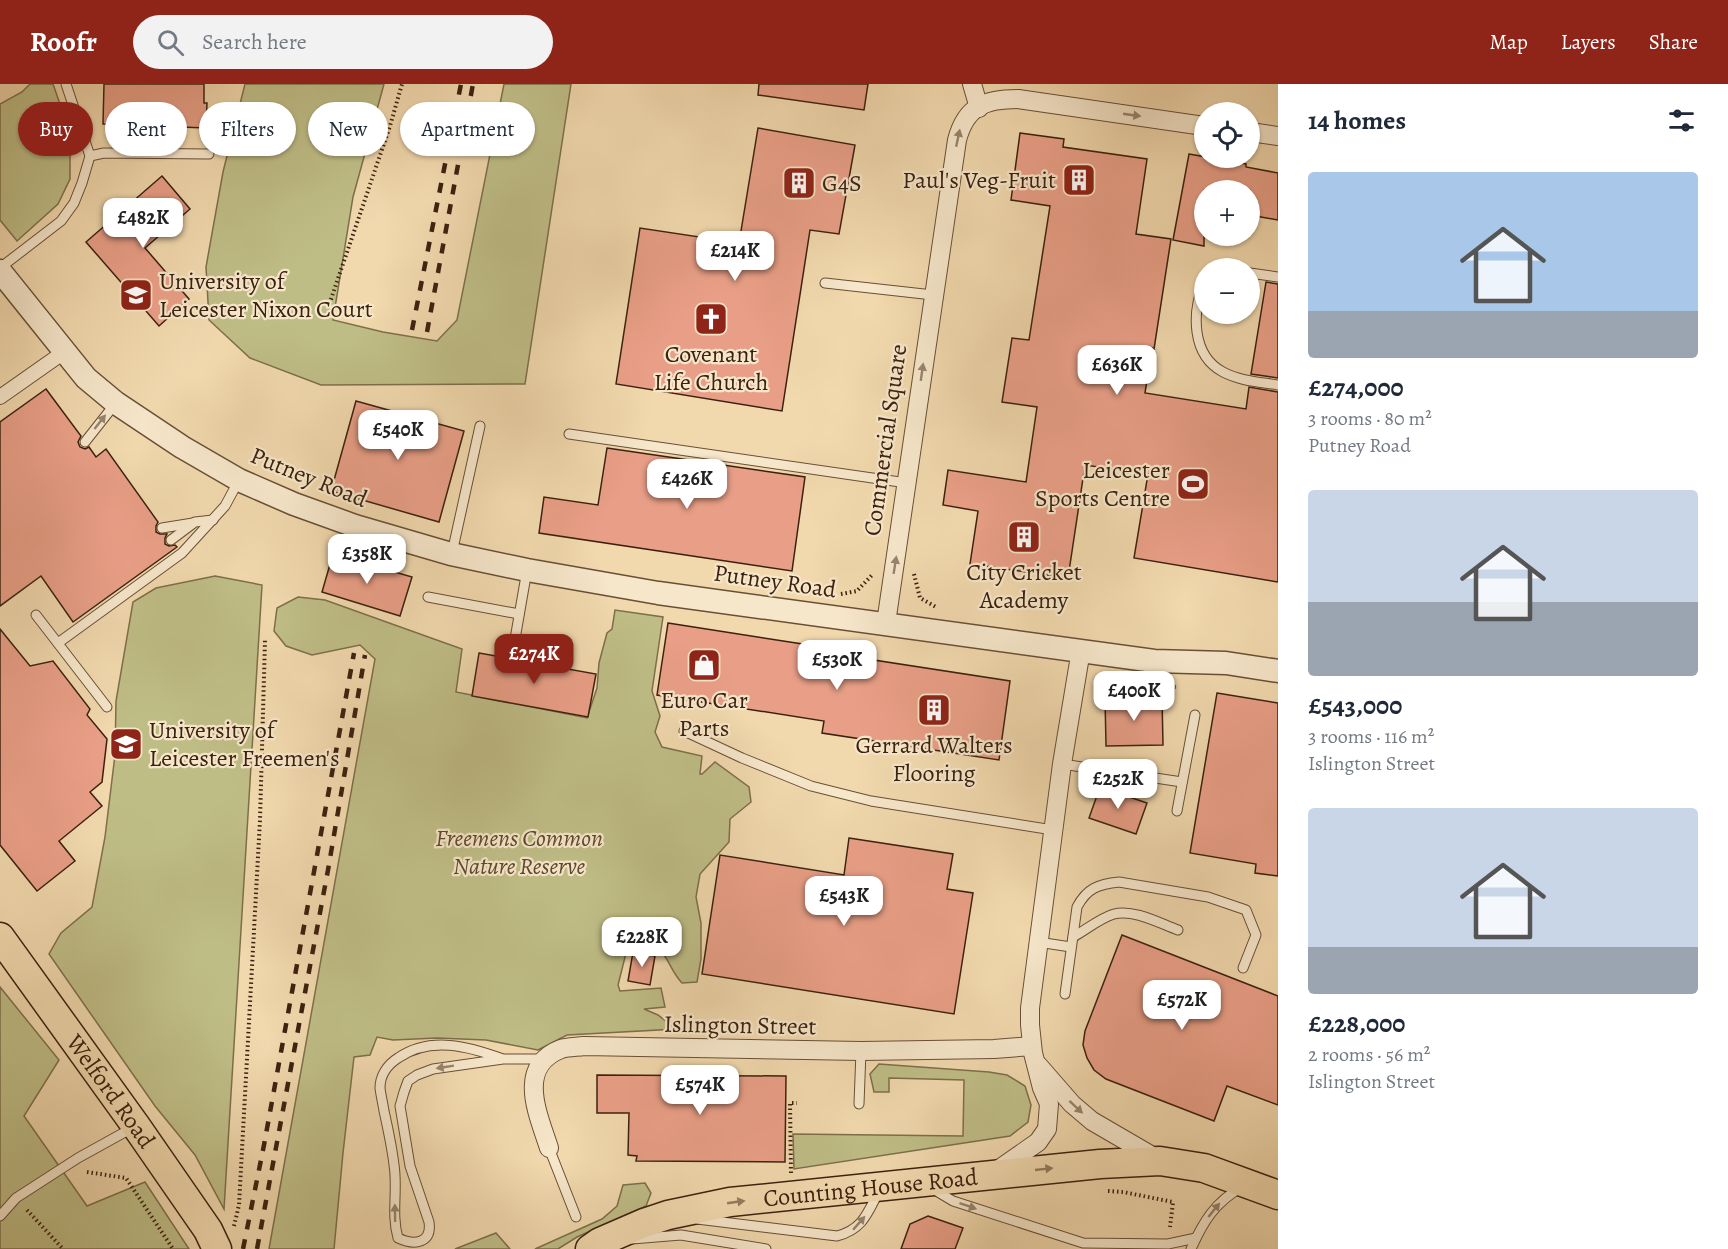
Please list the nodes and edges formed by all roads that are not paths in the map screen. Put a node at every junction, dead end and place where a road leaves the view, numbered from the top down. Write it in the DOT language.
graph roads {
  1 [pos="66,84"];
  2 [pos="972,84"];
  3 [pos="72,102"];
  4 [pos="979,108"];
  5 [pos="1194,125"];
  6 [pos="1260,133"];
  7 [pos="1278,136"];
  8 [pos="199,154"];
  9 [pos="93,155"];
  10 [pos="90,156"];
  11 [pos="0,270"];
  12 [pos="1260,274"];
  13 [pos="1278,277"];
  14 [pos="825,284"];
  15 [pos="933,295"];
  16 [pos="1196,324"];
  17 [pos="64,352"];
  18 [pos="1278,385"];
  19 [pos="0,397"];
  20 [pos="116,403"];
  21 [pos="480,426"];
  22 [pos="569,434"];
  23 [pos="85,442"];
  24 [pos="239,480"];
  25 [pos="907,483"];
  26 [pos="213,520"];
  27 [pos="195,522"];
  28 [pos="162,528"];
  29 [pos="171,540"];
  30 [pos="452,554"];
  31 [pos="527,570"];
  32 [pos="428,597"];
  33 [pos="519,614"];
  34 [pos="36,615"];
  35 [pos="886,623"];
  36 [pos="515,639"];
  37 [pos="58,643"];
  38 [pos="1081,650"];
  39 [pos="1278,671"];
  40 [pos="107,707"];
  41 [pos="1195,714"];
  42 [pos="684,731"];
  43 [pos="1062,764"];
  44 [pos="1182,782"];
  45 [pos="1177,811"];
  46 [pos="1053,830"];
  47 [pos="1178,930"];
  48 [pos="0,938"];
  49 [pos="1038,942"];
  50 [pos="1072,942"];
  51 [pos="1243,968"];
  52 [pos="1065,994"];
  53 [pos="1032,1046"];
  54 [pos="861,1051"];
  55 [pos="502,1059"];
  56 [pos="545,1059"];
  57 [pos="1037,1064"];
  58 [pos="860,1104"];
  59 [pos="136,1126"];
  60 [pos="549,1149"];
  61 [pos="1160,1161"];
  62 [pos="991,1174"];
  63 [pos="921,1182"];
  64 [pos="1249,1183"];
  65 [pos="881,1187"];
  66 [pos="1278,1195"];
  67 [pos="668,1215"];
  68 [pos="0,1216"];
  69 [pos="576,1217"];
  70 [pos="220,1236"];
  71 [pos="1196,1238"];
  72 [pos="595,1246"];
  73 [pos="766,1249"];
  74 [pos="1191,1249"];
  1 -- 3 [label="lane"];
  2 -- 4 [label="street"];
  4 -- 5 [label="street, one-way"];
  15 -- 4 [label="street, Commercial Square, one-way"];
  6 -- 7 [label="street"];
  8 -- 9 [label="lane"];
  10 -- 11 [label="lane"];
  11 -- 17 [label="street, Putney Road"];
  12 -- 13 [label="lane"];
  14 -- 15 [label="lane"];
  25 -- 15 [label="street, Commercial Square, one-way"];
  16 -- 18 [label="lane"];
  17 -- 19 [label="street"];
  17 -- 20 [label="street, Putney Road"];
  23 -- 20 [label="lane, one-way"];
  20 -- 24 [label="street, Putney Road"];
  21 -- 30 [label="lane"];
  22 -- 25 [label="lane"];
  24 -- 26 [label="lane"];
  24 -- 30 [label="street, Putney Road"];
  35 -- 25 [label="street, Commercial Square, one-way"];
  26 -- 27 [label="lane"];
  26 -- 37 [label="lane"];
  27 -- 28 [label="lane"];
  27 -- 29 [label="lane"];
  30 -- 31 [label="street, Putney Road"];
  31 -- 33 [label="lane"];
  31 -- 35 [label="street, Putney Road"];
  32 -- 33 [label="lane"];
  33 -- 36 [label="lane"];
  34 -- 37 [label="lane"];
  35 -- 38 [label="street"];
  37 -- 40 [label="lane"];
  38 -- 39 [label="street"];
  38 -- 43 [label="street"];
  41 -- 44 [label="lane"];
  42 -- 46 [label="lane"];
  43 -- 44 [label="lane"];
  43 -- 46 [label="street"];
  44 -- 45 [label="lane"];
  46 -- 49 [label="street"];
  47 -- 50 [label="lane"];
  48 -- 59 [label="main road, Welford Road"];
  49 -- 50 [label="lane"];
  49 -- 53 [label="street"];
  50 -- 51 [label="lane"];
  50 -- 52 [label="lane"];
  53 -- 54 [label="street, Islington Street"];
  53 -- 57 [label="street"];
  54 -- 56 [label="street, Islington Street"];
  54 -- 58 [label="lane"];
  55 -- 55 [label="lane, one-way"];
  55 -- 56 [label="lane"];
  56 -- 60 [label="street"];
  57 -- 61 [label="street, one-way"];
  57 -- 62 [label="street"];
  59 -- 68 [label="lane"];
  59 -- 70 [label="main road, Welford Road"];
  60 -- 69 [label="lane"];
  62 -- 61 [label="main road, Counting House Road, one-way"];
  61 -- 64 [label="main road, Counting House Road"];
  62 -- 63 [label="main road, Counting House Road"];
  63 -- 65 [label="main road, Counting House Road"];
  63 -- 71 [label="lane, one-way"];
  64 -- 66 [label="main road, Counting House Road"];
  71 -- 64 [label="lane, one-way"];
  67 -- 65 [label="main road, Counting House Road, one-way"];
  67 -- 65 [label="lane, one-way"];
  67 -- 72 [label="main road, Counting House Road"];
  71 -- 74 [label="lane"];
  72 -- 73 [label="lane"];
}
